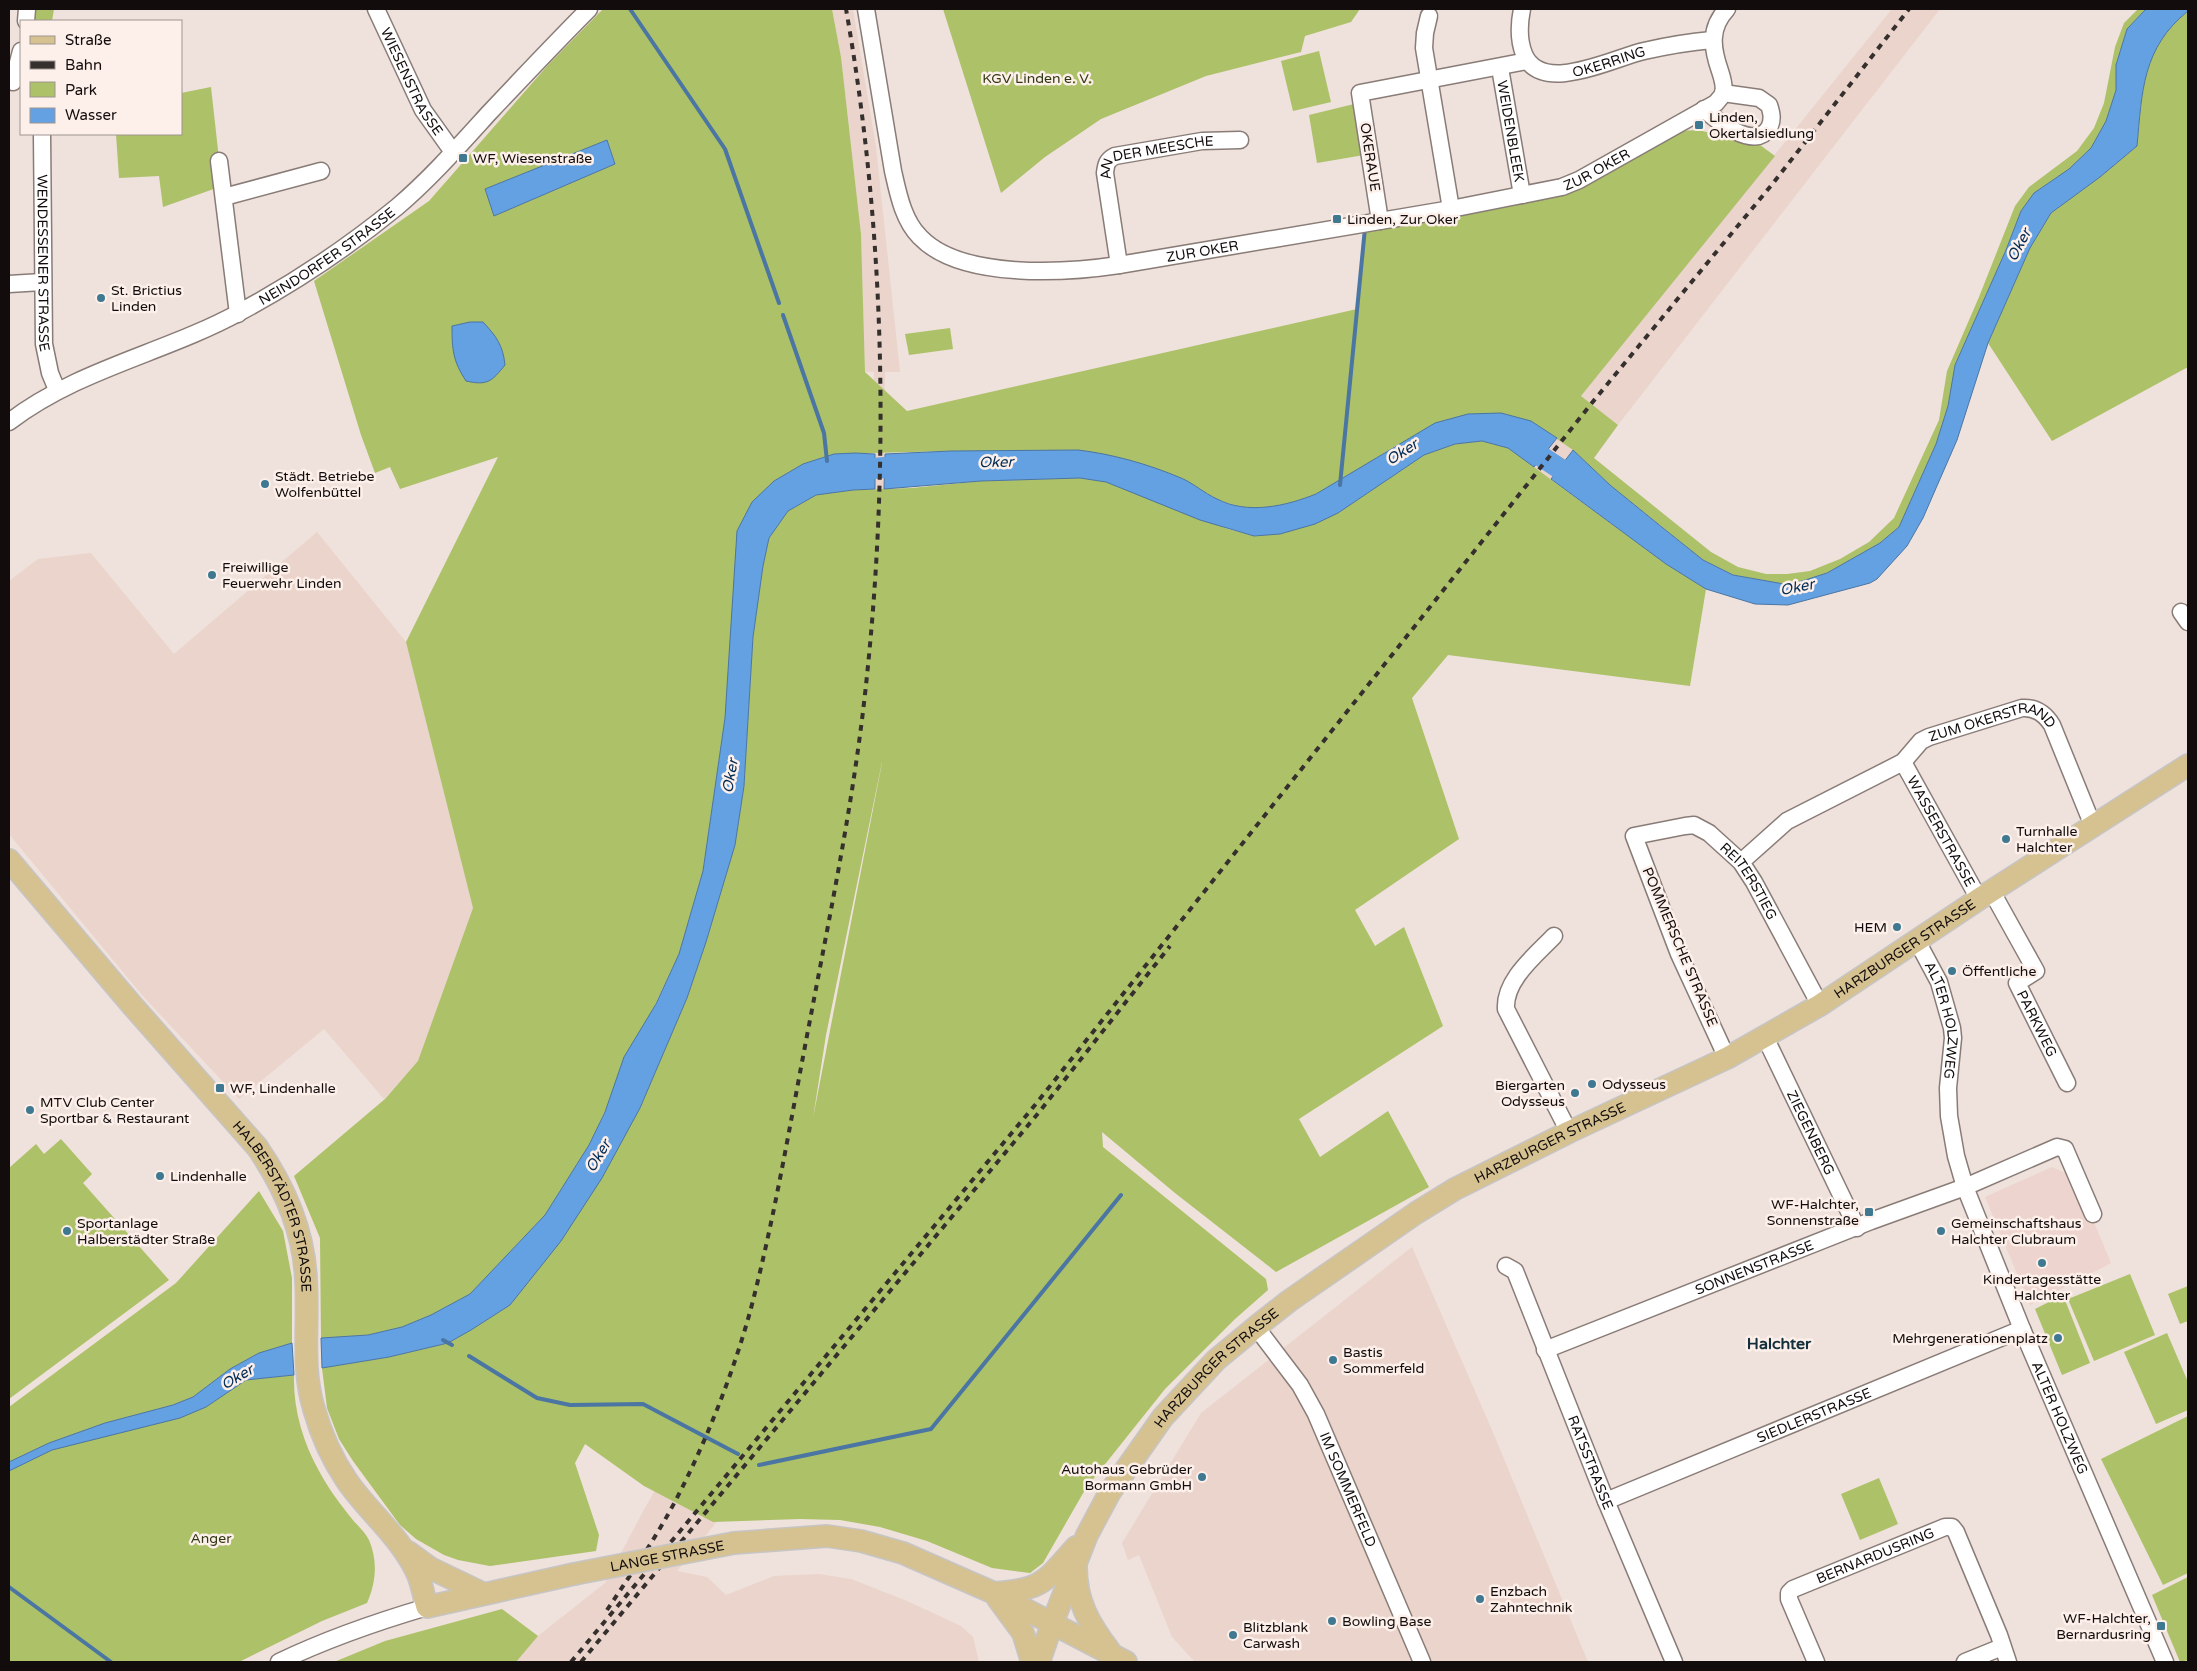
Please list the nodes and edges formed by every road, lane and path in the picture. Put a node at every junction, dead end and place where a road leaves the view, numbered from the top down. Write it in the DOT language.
graph roads {
  1 [pos="376,9"];
  2 [pos="588,9"];
  3 [pos="866,9"];
  4 [pos="1522,9"];
  5 [pos="1727,9"];
  6 [pos="1429,16"];
  7 [pos="1712,40"];
  8 [pos="20,56"];
  9 [pos="1527,61"];
  10 [pos="1500,68"];
  11 [pos="1430,80"];
  12 [pos="14,84"];
  13 [pos="1723,93"];
  14 [pos="1704,109"];
  15 [pos="42,135"];
  16 [pos="1240,140"];
  17 [pos="453,152"];
  18 [pos="219,161"];
  19 [pos="321,171"];
  20 [pos="1522,195"];
  21 [pos="224,197"];
  22 [pos="1451,209"];
  23 [pos="1380,221"];
  24 [pos="1119,264"];
  25 [pos="42,282"];
  26 [pos="9,284"];
  27 [pos="238,314"];
  28 [pos="57,390"];
  29 [pos="9,422"];
  30 [pos="1903,762"];
  31 [pos="2188,765"];
  32 [pos="2093,826"];
  33 [pos="1634,836"];
  34 [pos="9,860"];
  35 [pos="1741,862"];
  36 [pos="1986,895"];
  37 [pos="1554,936"];
  38 [pos="1917,941"];
  39 [pos="1820,1005"];
  40 [pos="1764,1037"];
  41 [pos="1727,1058"];
  42 [pos="2067,1083"];
  43 [pos="1569,1132"];
  44 [pos="1965,1186"];
  45 [pos="2093,1214"];
  46 [pos="1857,1228"];
  47 [pos="1506,1266"];
  48 [pos="1256,1327"];
  49 [pos="2022,1329"];
  50 [pos="1545,1350"];
  51 [pos="1606,1501"];
  52 [pos="1086,1534"];
  53 [pos="403,1549"];
  54 [pos="1077,1559"];
  55 [pos="994,1593"];
  56 [pos="484,1594"];
  57 [pos="427,1607"];
  58 [pos="1052,1624"];
  59 [pos="2005,1655"];
  60 [pos="1119,1658"];
  61 [pos="279,1662"];
  62 [pos="1032,1662"];
  63 [pos="1039,1662"];
  64 [pos="1422,1662"];
  65 [pos="1674,1662"];
  66 [pos="1816,1662"];
  67 [pos="1964,1662"];
  68 [pos="2165,1662"];
  1 -- 17 [label="street, WIESENSTRASSE"];
  2 -- 17 [label="street, NEINDORFER STRASSE"];
  3 -- 24 [label="street, ZUR OKER"];
  4 -- 9 [label="street"];
  5 -- 7 [label="street"];
  6 -- 11 [label="street"];
  7 -- 9 [label="street, OKERRING"];
  7 -- 13 [label="street"];
  8 -- 12 [label="street"];
  9 -- 10 [label="street"];
  10 -- 11 [label="street"];
  10 -- 20 [label="street, WEIDENBLEEK"];
  11 -- 22 [label="street"];
  11 -- 23 [label="street, OKERAUE"];
  13 -- 14 [label="street, ZUR OKER"];
  13 -- 14 [label="street"];
  14 -- 20 [label="street, ZUR OKER"];
  15 -- 25 [label="street, WENDESSENER STRASSE"];
  16 -- 24 [label="street, AN DER MEESCHE"];
  17 -- 27 [label="street, NEINDORFER STRASSE"];
  18 -- 21 [label="street"];
  19 -- 21 [label="street"];
  20 -- 22 [label="street, ZUR OKER"];
  21 -- 27 [label="street"];
  22 -- 23 [label="street, ZUR OKER"];
  23 -- 24 [label="street, ZUR OKER"];
  25 -- 26 [label="street"];
  25 -- 28 [label="street, WENDESSENER STRASSE"];
  27 -- 28 [label="street, NEINDORFER STRASSE"];
  28 -- 29 [label="street, NEINDORFER STRASSE"];
  30 -- 32 [label="street, ZUM OKERSTRAND"];
  30 -- 35 [label="street, ZUM OKERSTRAND"];
  30 -- 36 [label="street, WASSERSTRASSE"];
  31 -- 32 [label="main road, HARZBURGER STRASSE"];
  32 -- 36 [label="main road, HARZBURGER STRASSE"];
  33 -- 35 [label="street, REITERSTIEG"];
  33 -- 41 [label="street, POMMERSCHE STRASSE"];
  34 -- 53 [label="main road, HALBERSTÄDTER STRASSE"];
  35 -- 39 [label="street, REITERSTIEG"];
  36 -- 38 [label="main road, HARZBURGER STRASSE"];
  36 -- 42 [label="street, PARKWEG"];
  37 -- 43 [label="street"];
  38 -- 39 [label="main road, HARZBURGER STRASSE"];
  38 -- 44 [label="street, ALTER HOLZWEG"];
  39 -- 40 [label="main road, HARZBURGER STRASSE"];
  40 -- 41 [label="main road, HARZBURGER STRASSE"];
  40 -- 46 [label="street, ZIEGENBERG"];
  41 -- 43 [label="main road, HARZBURGER STRASSE"];
  43 -- 48 [label="main road, HARZBURGER STRASSE"];
  44 -- 45 [label="street, SONNENSTRASSE"];
  44 -- 46 [label="street, SONNENSTRASSE"];
  44 -- 49 [label="street, ALTER HOLZWEG"];
  46 -- 50 [label="street, SONNENSTRASSE"];
  47 -- 50 [label="street, RATSSTRASSE"];
  48 -- 52 [label="main road, HARZBURGER STRASSE"];
  48 -- 64 [label="street, IM SOMMERFELD"];
  49 -- 51 [label="street, SIEDLERSTRASSE"];
  49 -- 68 [label="street, ALTER HOLZWEG"];
  50 -- 51 [label="street, RATSSTRASSE"];
  51 -- 65 [label="street, RATSSTRASSE"];
  52 -- 54 [label="main road, HARZBURGER STRASSE"];
  52 -- 55 [label="main road"];
  53 -- 56 [label="main road"];
  53 -- 57 [label="main road, HALBERSTÄDTER STRASSE"];
  54 -- 58 [label="main road, HARZBURGER STRASSE"];
  54 -- 60 [label="main road"];
  55 -- 56 [label="main road, LANGE STRASSE, bridge"];
  55 -- 58 [label="main road, LANGE STRASSE"];
  55 -- 62 [label="main road"];
  56 -- 57 [label="main road, LANGE STRASSE"];
  57 -- 61 [label="street, LANGE STRASSE"];
  58 -- 60 [label="main road, LANGE STRASSE"];
  58 -- 63 [label="main road, HARZBURGER STRASSE"];
  59 -- 66 [label="street, BERNARDUSRING"];
  59 -- 67 [label="street"];
}
